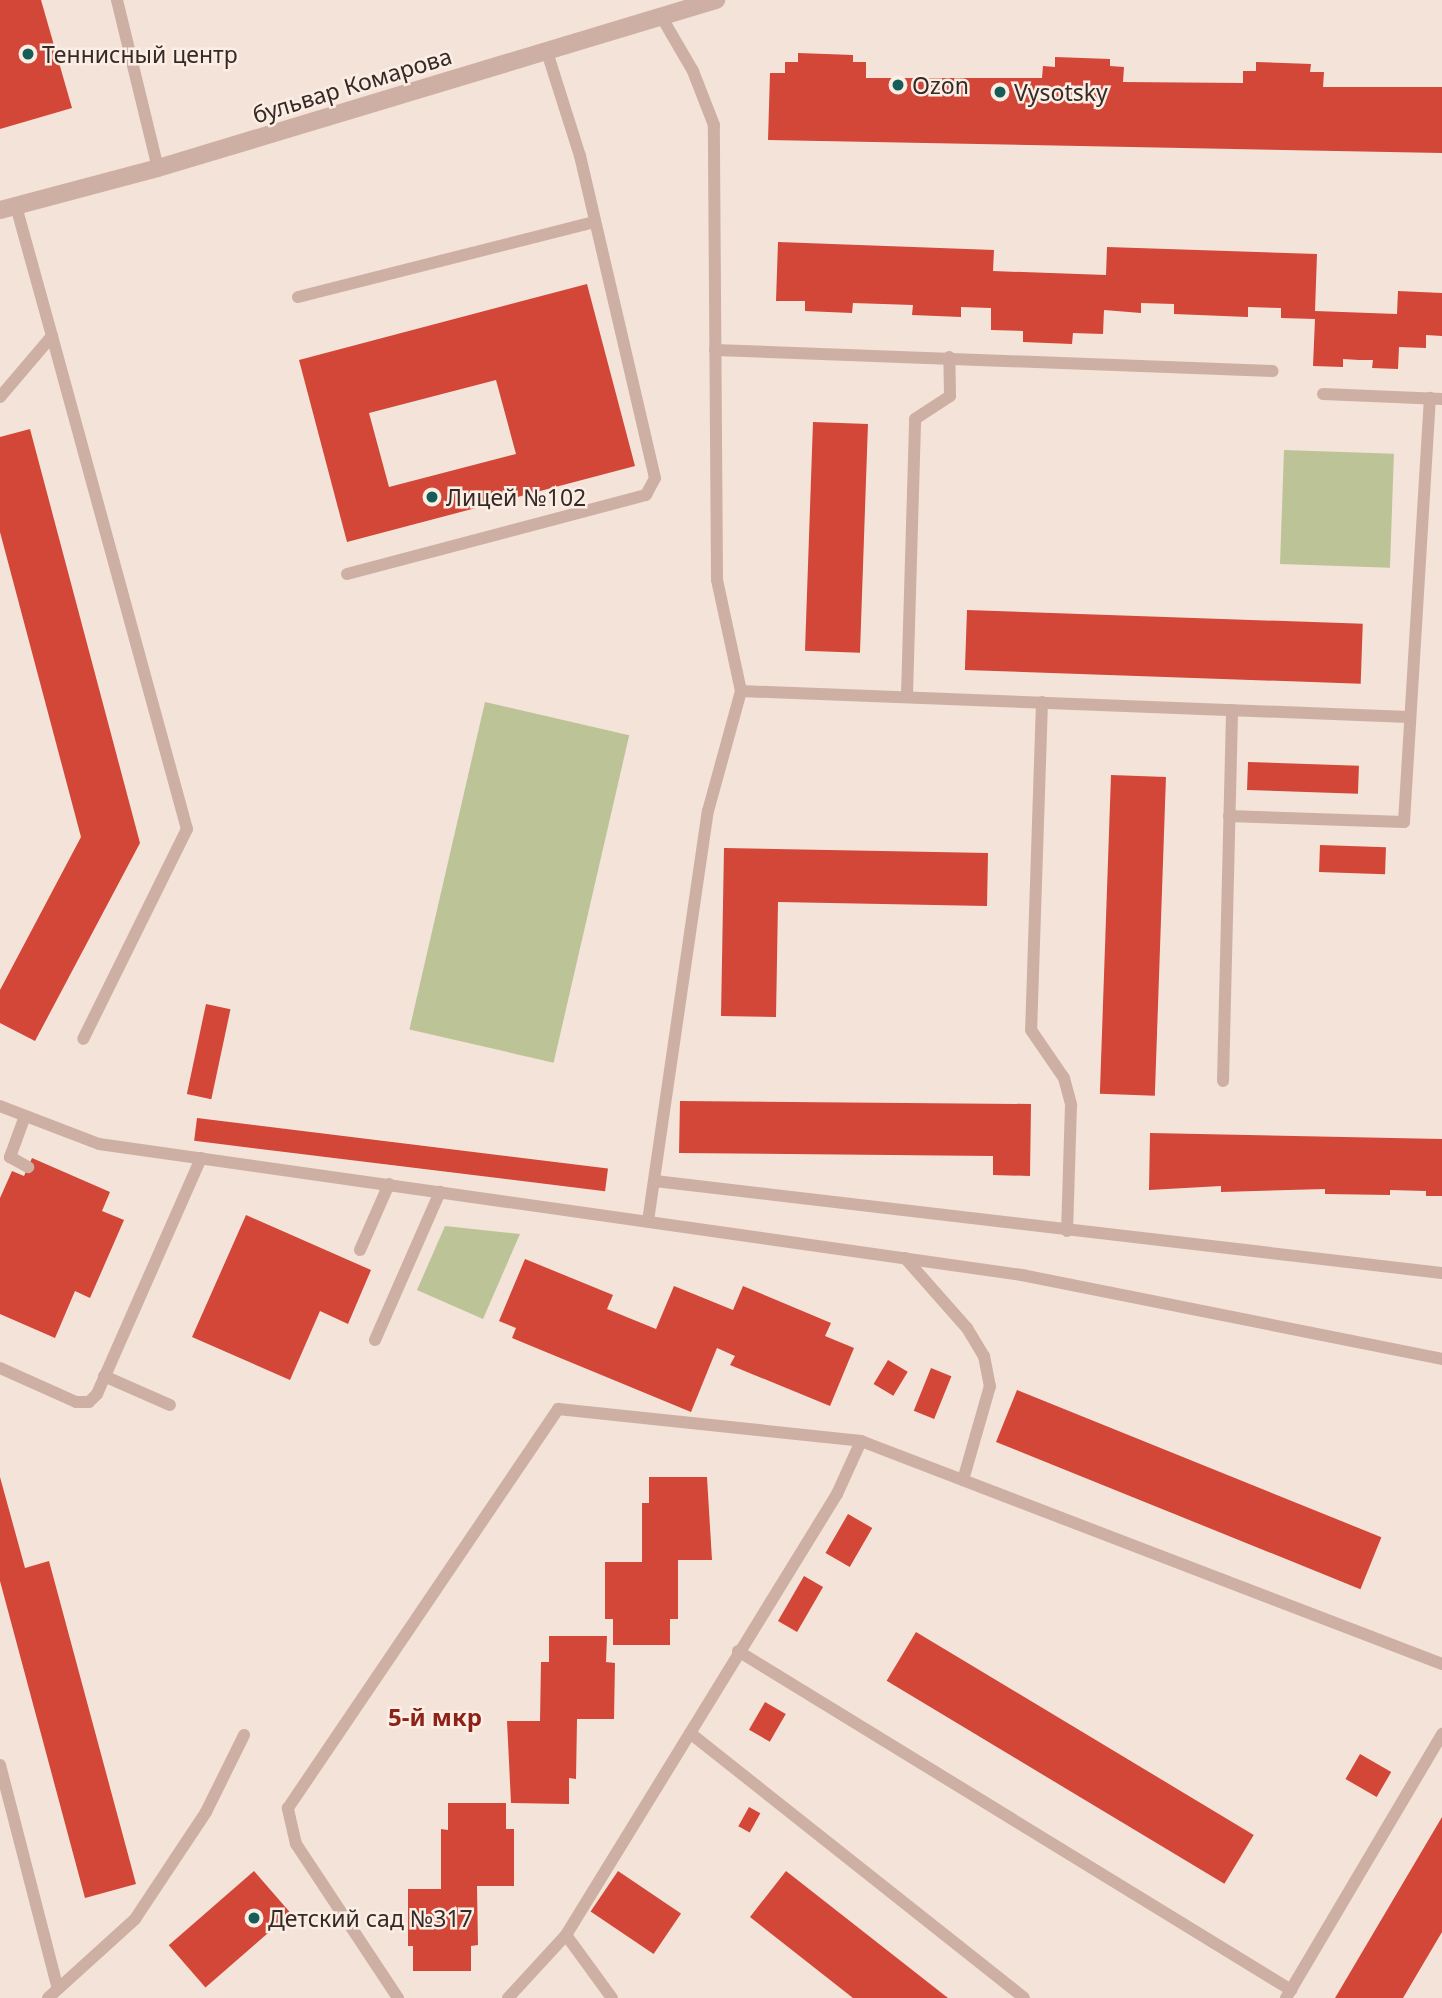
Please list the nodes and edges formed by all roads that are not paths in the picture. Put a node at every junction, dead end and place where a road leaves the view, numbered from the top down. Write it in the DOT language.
graph roads {
  1 [pos="117,0"];
  2 [pos="716,0"];
  3 [pos="662,18"];
  4 [pos="547,52"];
  5 [pos="158,169"];
  6 [pos="8,208"];
  7 [pos="595,222"];
  8 [pos="298,298"];
  9 [pos="52,336"];
  10 [pos="715,350"];
  11 [pos="950,357"];
  12 [pos="1273,371"];
  13 [pos="1323,394"];
  14 [pos="0,397"];
  15 [pos="1436,398"];
  16 [pos="347,574"];
  17 [pos="741,691"];
  18 [pos="907,694"];
  19 [pos="1042,702"];
  20 [pos="1232,710"];
  21 [pos="1408,717"];
  22 [pos="1229,816"];
  23 [pos="83,1039"];
  24 [pos="1223,1081"];
  25 [pos="0,1106"];
  26 [pos="25,1116"];
  27 [pos="201,1158"];
  28 [pos="28,1167"];
  29 [pos="655,1181"];
  30 [pos="389,1184"];
  31 [pos="440,1192"];
  32 [pos="648,1221"];
  33 [pos="1067,1231"];
  34 [pos="360,1250"];
  35 [pos="905,1258"];
  36 [pos="1442,1273"];
  37 [pos="375,1340"];
  38 [pos="1442,1359"];
  39 [pos="0,1368"];
  40 [pos="104,1376"];
  41 [pos="170,1405"];
  42 [pos="861,1441"];
  43 [pos="963,1480"];
  44 [pos="737,1651"];
  45 [pos="1442,1664"];
  46 [pos="690,1733"];
  47 [pos="1442,1734"];
  48 [pos="244,1735"];
  49 [pos="0,1765"];
  50 [pos="566,1935"];
  51 [pos="58,1989"];
  52 [pos="1289,1994"];
  53 [pos="48,1998"];
  54 [pos="398,1998"];
  55 [pos="508,1998"];
  56 [pos="612,1998"];
  57 [pos="1024,1998"];
  1 -- 5 [label="lane"];
  2 -- 3 [label="street, бульвар Комарова"];
  3 -- 4 [label="street, бульвар Комарова"];
  3 -- 10 [label="lane"];
  4 -- 5 [label="street, бульвар Комарова"];
  4 -- 7 [label="lane"];
  5 -- 6 [label="street, бульвар Комарова"];
  6 -- 9 [label="lane"];
  7 -- 8 [label="lane"];
  7 -- 16 [label="lane"];
  9 -- 14 [label="lane"];
  9 -- 23 [label="lane"];
  10 -- 11 [label="lane"];
  10 -- 17 [label="lane"];
  11 -- 12 [label="lane"];
  11 -- 18 [label="lane"];
  13 -- 15 [label="lane"];
  15 -- 21 [label="lane"];
  17 -- 18 [label="lane"];
  17 -- 29 [label="lane"];
  18 -- 19 [label="lane"];
  19 -- 20 [label="lane"];
  19 -- 33 [label="lane"];
  20 -- 21 [label="lane"];
  20 -- 22 [label="lane"];
  21 -- 22 [label="lane"];
  22 -- 24 [label="lane"];
  25 -- 26 [label="lane"];
  26 -- 27 [label="lane"];
  26 -- 28 [label="lane"];
  27 -- 30 [label="lane"];
  27 -- 40 [label="lane"];
  29 -- 32 [label="lane"];
  29 -- 33 [label="lane"];
  30 -- 31 [label="lane"];
  30 -- 34 [label="lane"];
  31 -- 32 [label="lane"];
  31 -- 37 [label="lane"];
  32 -- 35 [label="lane"];
  33 -- 36 [label="lane"];
  35 -- 38 [label="lane"];
  35 -- 43 [label="lane"];
  39 -- 40 [label="lane"];
  40 -- 41 [label="lane"];
  42 -- 43 [label="lane"];
  42 -- 44 [label="lane"];
  42 -- 54 [label="lane"];
  43 -- 45 [label="lane"];
  44 -- 46 [label="lane"];
  44 -- 52 [label="lane"];
  46 -- 50 [label="lane"];
  46 -- 57 [label="lane"];
  47 -- 52 [label="lane"];
  48 -- 51 [label="lane"];
  49 -- 51 [label="lane"];
  50 -- 55 [label="lane"];
  50 -- 56 [label="lane"];
  51 -- 53 [label="lane"];
}
